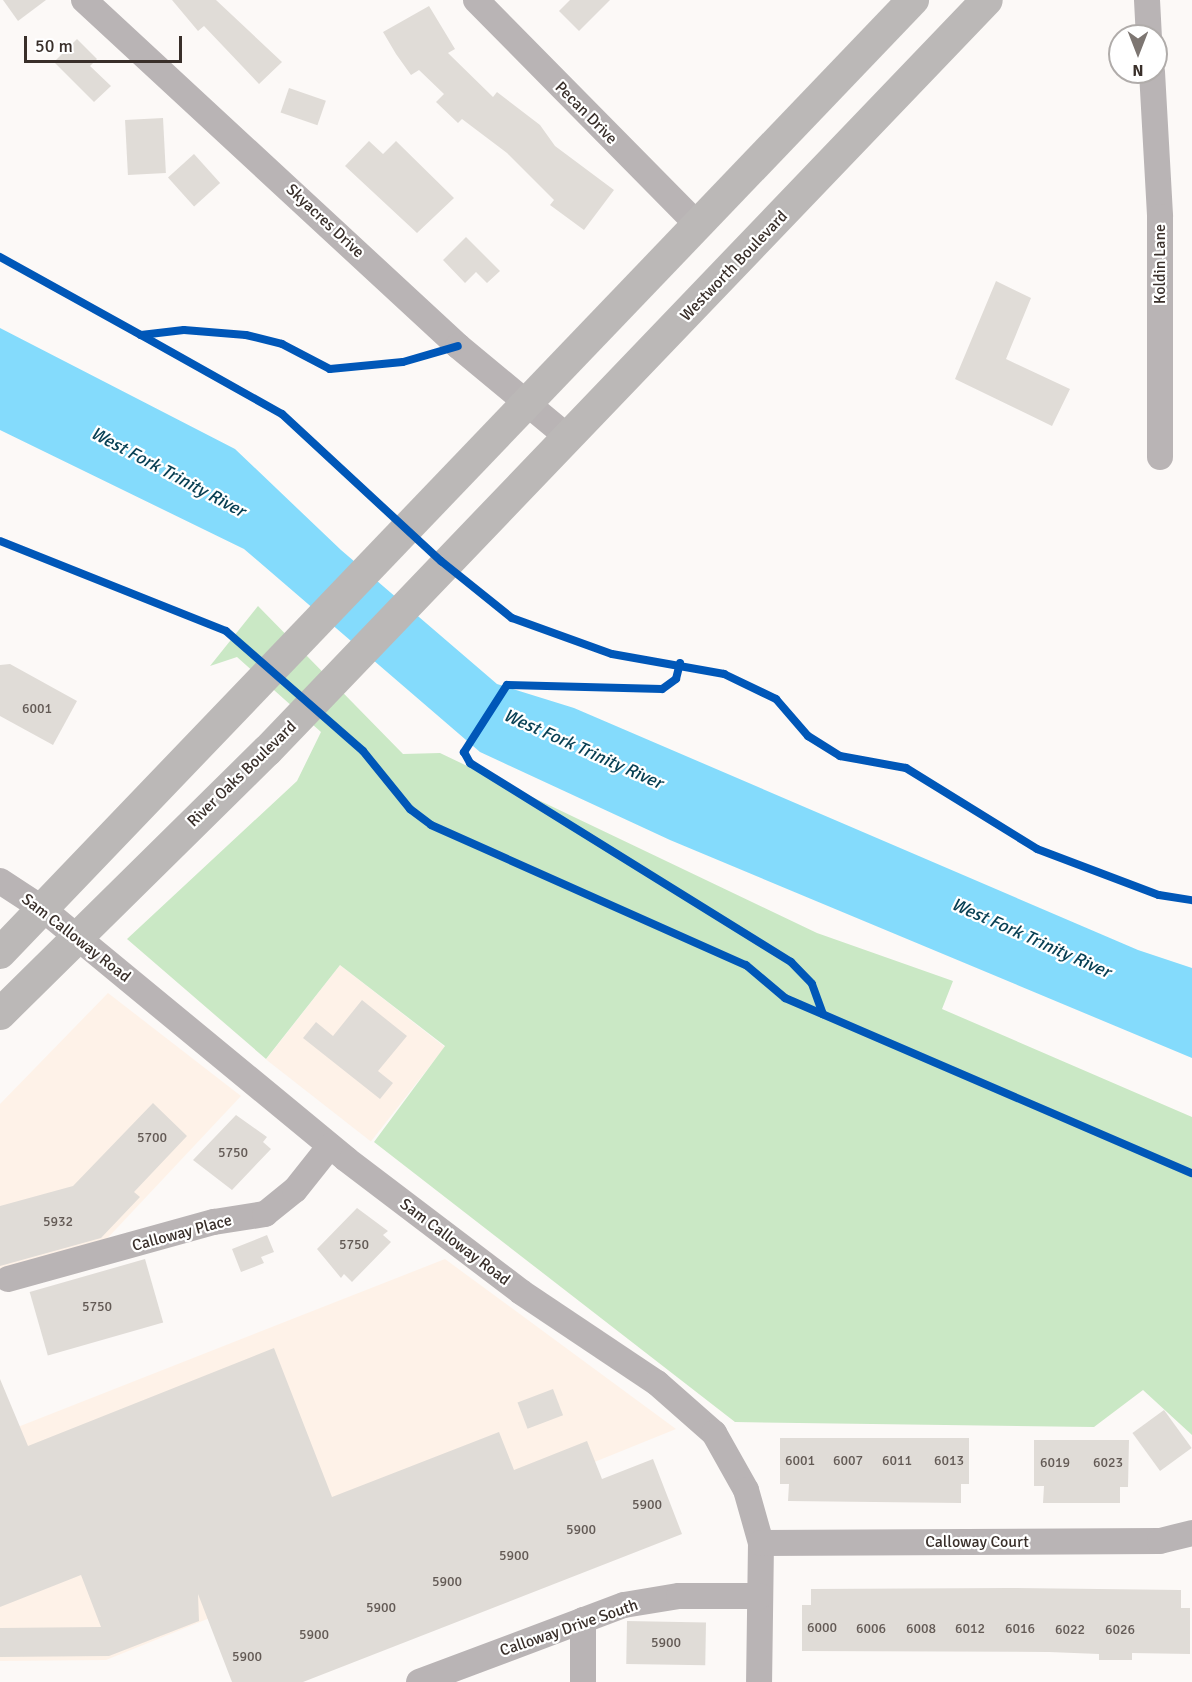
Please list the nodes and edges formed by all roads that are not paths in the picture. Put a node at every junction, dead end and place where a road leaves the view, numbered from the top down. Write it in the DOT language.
graph roads {
  1 [pos="84,0"];
  2 [pos="476,0"];
  3 [pos="912,0"];
  4 [pos="987,0"];
  5 [pos="1147,0"];
  6 [pos="1148,24"];
  7 [pos="1153,84"];
  8 [pos="698,225"];
  9 [pos="531,402"];
  10 [pos="569,438"];
  11 [pos="1160,457"];
  12 [pos="480,531"];
  13 [pos="0,881"];
  14 [pos="43,909"];
  15 [pos="75,936"];
  16 [pos="0,953"];
  17 [pos="0,1014"];
  18 [pos="330,1146"];
  19 [pos="8,1279"];
  20 [pos="1192,1533"];
  21 [pos="761,1543"];
  22 [pos="760,1596"];
  23 [pos="584,1620"];
  24 [pos="419,1682"];
  25 [pos="583,1682"];
  26 [pos="759,1682"];
  1 -- 9 [label="street, Skyacres Drive"];
  2 -- 8 [label="street, Pecan Drive"];
  3 -- 8 [label="main road"];
  4 -- 10 [label="main road, Westworth Boulevard"];
  5 -- 6 [label="street"];
  7 -- 11 [label="street, Koldin Lane"];
  8 -- 9 [label="main road"];
  9 -- 10 [label="street, Skyacres Drive"];
  9 -- 14 [label="main road"];
  10 -- 12 [label="main road, Westworth Boulevard"];
  12 -- 15 [label="main road, River Oaks Boulevard"];
  13 -- 14 [label="street, Sam Calloway Road"];
  14 -- 15 [label="street, Sam Calloway Road"];
  14 -- 16 [label="main road"];
  15 -- 17 [label="main road, River Oaks Boulevard"];
  15 -- 18 [label="street, Sam Calloway Road"];
  18 -- 19 [label="street, Calloway Place"];
  18 -- 21 [label="street, Sam Calloway Road"];
  20 -- 21 [label="street, Calloway Court"];
  21 -- 22 [label="street, Sam Calloway Road"];
  22 -- 23 [label="street, Calloway Drive South"];
  22 -- 26 [label="street, Sam Calloway Road"];
  23 -- 24 [label="street, Calloway Drive South"];
  23 -- 25 [label="street"];
}
